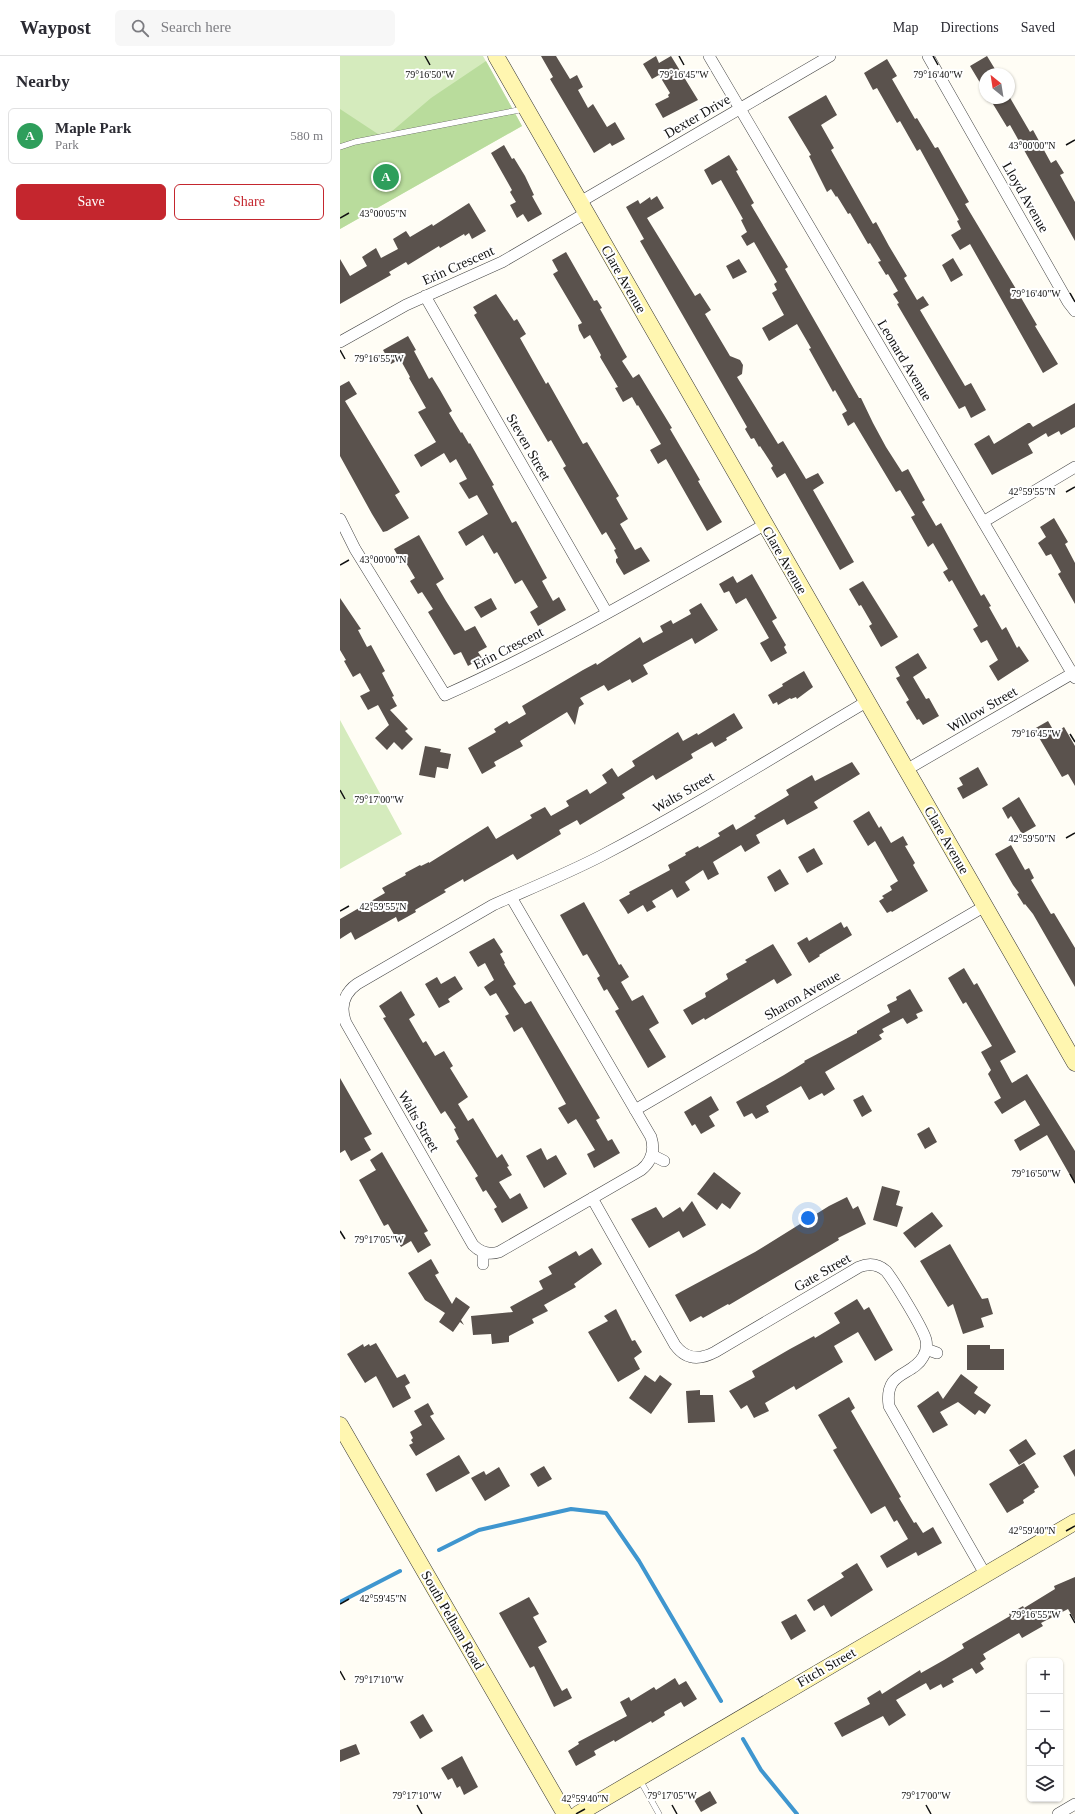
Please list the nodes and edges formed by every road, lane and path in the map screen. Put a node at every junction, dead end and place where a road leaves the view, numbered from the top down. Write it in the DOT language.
graph roads {
  1 [pos="496,56"];
  2 [pos="709,56"];
  3 [pos="830,56"];
  4 [pos="928,56"];
  5 [pos="526,108"];
  6 [pos="739,109"];
  7 [pos="340,147"];
  8 [pos="583,208"];
  9 [pos="425,296"];
  10 [pos="1075,311"];
  11 [pos="340,342"];
  12 [pos="1075,467"];
  13 [pos="340,519"];
  14 [pos="983,522"];
  15 [pos="764,525"];
  16 [pos="607,613"];
  17 [pos="1074,674"];
  18 [pos="866,702"];
  19 [pos="906,770"];
  20 [pos="511,897"];
  21 [pos="984,906"];
  22 [pos="342,997"];
  23 [pos="1075,1063"];
  24 [pos="636,1110"];
  25 [pos="652,1155"];
  26 [pos="664,1161"];
  27 [pos="592,1198"];
  28 [pos="483,1252"];
  29 [pos="483,1264"];
  30 [pos="926,1349"];
  31 [pos="937,1353"];
  32 [pos="340,1425"];
  33 [pos="1075,1522"];
  34 [pos="985,1574"];
  35 [pos="638,1778"];
  36 [pos="1075,1804"];
  37 [pos="565,1814"];
  38 [pos="578,1814"];
  39 [pos="659,1814"];
  40 [pos="1058,1814"];
  1 -- 5 [label="street, Clare Avenue"];
  2 -- 6 [label="street, Leonard Avenue"];
  3 -- 6 [label="street, Dexter Drive"];
  4 -- 10 [label="street, Lloyd Avenue"];
  5 -- 7 [label="lane"];
  5 -- 8 [label="street, Clare Avenue"];
  6 -- 8 [label="street, Dexter Drive"];
  6 -- 14 [label="street, Leonard Avenue"];
  8 -- 9 [label="street, Erin Crescent"];
  8 -- 15 [label="street, Clare Avenue"];
  9 -- 11 [label="street, Erin Crescent"];
  9 -- 16 [label="street, Steven Street"];
  12 -- 14 [label="street"];
  13 -- 16 [label="street, Erin Crescent"];
  14 -- 17 [label="street, Leonard Avenue"];
  15 -- 16 [label="street, Erin Crescent"];
  15 -- 18 [label="street, Clare Avenue"];
  17 -- 19 [label="street, Willow Street"];
  18 -- 19 [label="street, Clare Avenue"];
  18 -- 20 [label="street, Walts Street"];
  19 -- 21 [label="street, Clare Avenue"];
  20 -- 22 [label="street, Walts Street"];
  20 -- 24 [label="street"];
  21 -- 23 [label="street, Clare Avenue"];
  21 -- 24 [label="street, Sharon Avenue"];
  22 -- 28 [label="street, Walts Street"];
  24 -- 25 [label="street"];
  25 -- 26 [label="street"];
  25 -- 27 [label="street"];
  27 -- 28 [label="street"];
  27 -- 30 [label="street, Gate Street"];
  28 -- 29 [label="street"];
  30 -- 31 [label="street"];
  30 -- 34 [label="street"];
  32 -- 37 [label="street, South Pelham Road"];
  33 -- 34 [label="street, Fitch Street"];
  34 -- 35 [label="street, Fitch Street"];
  35 -- 38 [label="street, Fitch Street"];
  35 -- 39 [label="lane"];
  36 -- 40 [label="street"];
}
